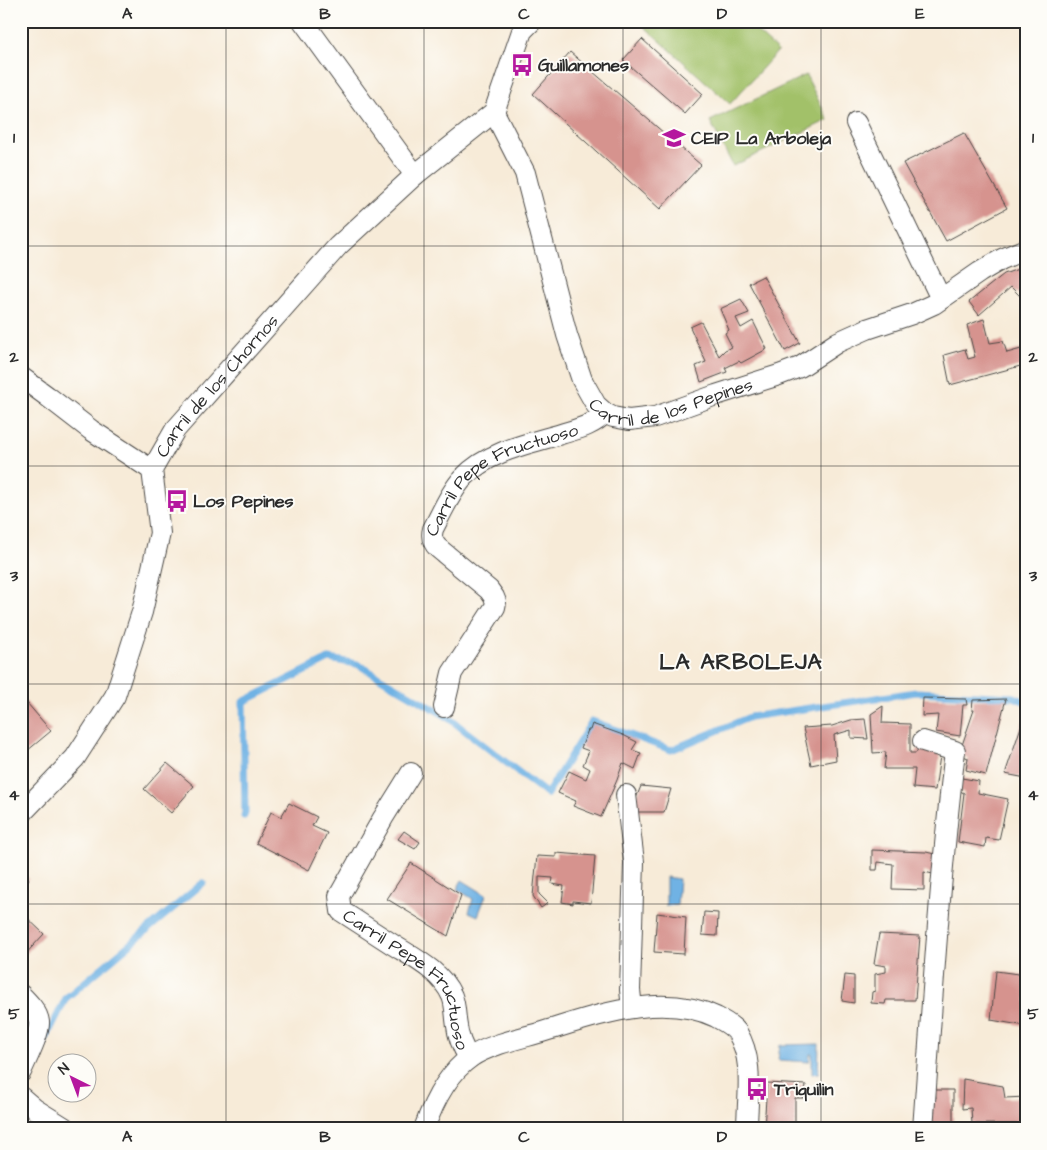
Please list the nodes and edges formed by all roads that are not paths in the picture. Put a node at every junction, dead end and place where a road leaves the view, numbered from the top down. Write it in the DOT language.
graph roads {
  1 [pos="303,21"];
  2 [pos="532,21"];
  3 [pos="494,112"];
  4 [pos="856,123"];
  5 [pos="415,175"];
  6 [pos="1026,249"];
  7 [pos="941,299"];
  8 [pos="21,377"];
  9 [pos="605,413"];
  10 [pos="152,470"];
  11 [pos="444,707"];
  12 [pos="923,741"];
  13 [pos="411,773"];
  14 [pos="626,796"];
  15 [pos="21,814"];
  16 [pos="21,995"];
  17 [pos="632,1008"];
  18 [pos="469,1058"];
  19 [pos="21,1072"];
  20 [pos="21,1097"];
  21 [pos="67,1129"];
  22 [pos="424,1129"];
  23 [pos="747,1129"];
  24 [pos="923,1129"];
  1 -- 5 [label="street"];
  2 -- 3 [label="street"];
  3 -- 5 [label="street, Carril de los Chornos"];
  3 -- 9 [label="street, Carril de los Pepines"];
  4 -- 7 [label="street"];
  5 -- 10 [label="street, Carril de los Chornos"];
  6 -- 7 [label="street, Carril de los Pepines"];
  7 -- 9 [label="street, Carril de los Pepines"];
  8 -- 10 [label="street"];
  9 -- 11 [label="street, Carril Pepe Fructuoso"];
  10 -- 15 [label="street, Carril de los Chornos"];
  12 -- 24 [label="street"];
  13 -- 18 [label="street, Carril Pepe Fructuoso"];
  14 -- 17 [label="street"];
  16 -- 19 [label="street"];
  17 -- 18 [label="street"];
  17 -- 23 [label="street"];
  18 -- 22 [label="street"];
  20 -- 21 [label="street"];
}
